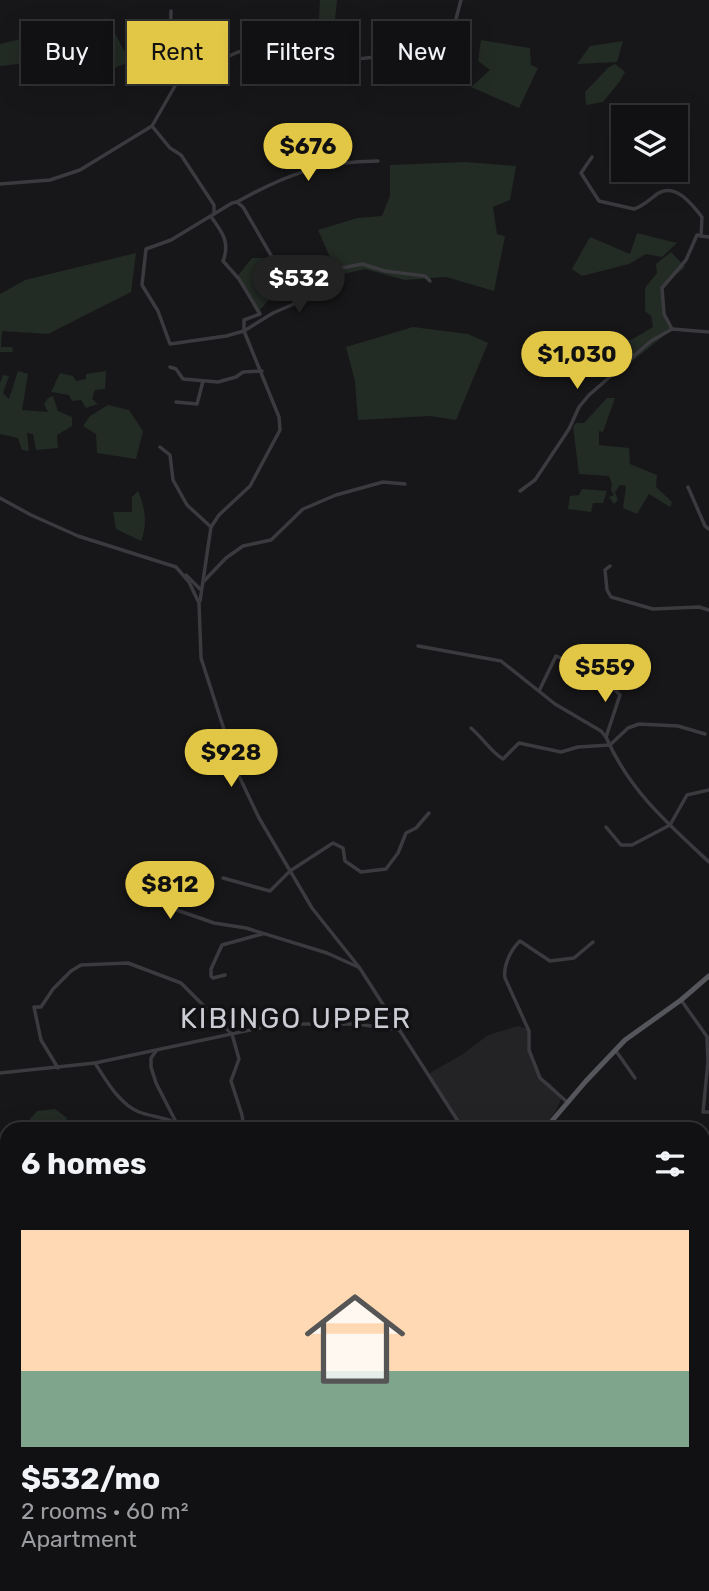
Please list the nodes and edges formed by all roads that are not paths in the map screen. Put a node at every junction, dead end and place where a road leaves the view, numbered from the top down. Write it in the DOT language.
graph roads {
  1 [pos="461,0"];
  2 [pos="171,11"];
  3 [pos="171,21"];
  4 [pos="228,57"];
  5 [pos="176,84"];
  6 [pos="152,126"];
  7 [pos="592,157"];
  8 [pos="378,161"];
  9 [pos="0,184"];
  10 [pos="237,202"];
  11 [pos="213,216"];
  12 [pos="701,236"];
  13 [pos="709,237"];
  14 [pos="282,273"];
  15 [pos="430,281"];
  16 [pos="672,329"];
  17 [pos="244,331"];
  18 [pos="709,332"];
  19 [pos="170,367"];
  20 [pos="262,371"];
  21 [pos="203,381"];
  22 [pos="176,402"];
  23 [pos="160,447"];
  24 [pos="405,484"];
  25 [pos="688,487"];
  26 [pos="520,491"];
  27 [pos="0,498"];
  28 [pos="211,527"];
  29 [pos="709,529"];
  30 [pos="610,566"];
  31 [pos="183,573"];
  32 [pos="202,583"];
  33 [pos="201,591"];
  34 [pos="199,603"];
  35 [pos="709,610"];
  36 [pos="418,646"];
  37 [pos="539,691"];
  38 [pos="471,727"];
  39 [pos="705,734"];
  40 [pos="606,737"];
  41 [pos="610,745"];
  42 [pos="709,790"];
  43 [pos="429,813"];
  44 [pos="670,825"];
  45 [pos="606,827"];
  46 [pos="709,862"];
  47 [pos="289,871"];
  48 [pos="223,878"];
  49 [pos="134,895"];
  50 [pos="264,934"];
  51 [pos="593,942"];
  52 [pos="359,967"];
  53 [pos="225,975"];
  54 [pos="709,976"];
  55 [pos="681,1000"];
  56 [pos="400,1031"];
  57 [pos="232,1034"];
  58 [pos="708,1040"];
  59 [pos="158,1050"];
  60 [pos="616,1051"];
  61 [pos="95,1063"];
  62 [pos="58,1068"];
  63 [pos="0,1073"];
  64 [pos="635,1077"];
  65 [pos="567,1102"];
  66 [pos="709,1112"];
  67 [pos="176,1122"];
  68 [pos="242,1122"];
  69 [pos="458,1122"];
  70 [pos="551,1122"];
  1 -- 4 [label="street"];
  2 -- 3 [label="street"];
  5 -- 6 [label="street"];
  6 -- 9 [label="street"];
  6 -- 11 [label="street"];
  7 -- 12 [label="street"];
  8 -- 10 [label="street"];
  10 -- 11 [label="street"];
  10 -- 14 [label="street"];
  11 -- 17 [label="street"];
  11 -- 17 [label="street"];
  12 -- 13 [label="street"];
  12 -- 16 [label="street"];
  14 -- 15 [label="street"];
  14 -- 17 [label="street"];
  16 -- 18 [label="street"];
  16 -- 26 [label="street"];
  17 -- 20 [label="street"];
  19 -- 21 [label="street"];
  20 -- 21 [label="street"];
  20 -- 28 [label="street"];
  21 -- 22 [label="street"];
  23 -- 28 [label="street"];
  24 -- 32 [label="street"];
  25 -- 29 [label="street"];
  27 -- 31 [label="street"];
  28 -- 32 [label="street"];
  30 -- 35 [label="street"];
  31 -- 33 [label="street"];
  31 -- 34 [label="street"];
  32 -- 33 [label="street"];
  33 -- 34 [label="street"];
  34 -- 47 [label="street"];
  36 -- 37 [label="street"];
  37 -- 40 [label="street"];
  37 -- 40 [label="street"];
  38 -- 41 [label="street"];
  39 -- 41 [label="street"];
  40 -- 41 [label="street"];
  41 -- 44 [label="street"];
  42 -- 44 [label="street"];
  43 -- 47 [label="street"];
  44 -- 45 [label="street"];
  44 -- 46 [label="street"];
  47 -- 48 [label="street"];
  47 -- 52 [label="street"];
  49 -- 50 [label="street"];
  50 -- 52 [label="street"];
  50 -- 53 [label="street"];
  51 -- 65 [label="street"];
  52 -- 56 [label="street"];
  54 -- 55 [label="main road"];
  55 -- 58 [label="street"];
  55 -- 60 [label="main road"];
  56 -- 57 [label="street"];
  56 -- 69 [label="street"];
  57 -- 59 [label="street"];
  57 -- 62 [label="street"];
  57 -- 68 [label="street"];
  58 -- 66 [label="street"];
  59 -- 61 [label="street"];
  59 -- 67 [label="street"];
  60 -- 64 [label="street"];
  60 -- 65 [label="main road"];
  61 -- 62 [label="street"];
  61 -- 67 [label="street"];
  62 -- 63 [label="street"];
  65 -- 70 [label="main road"];
}
